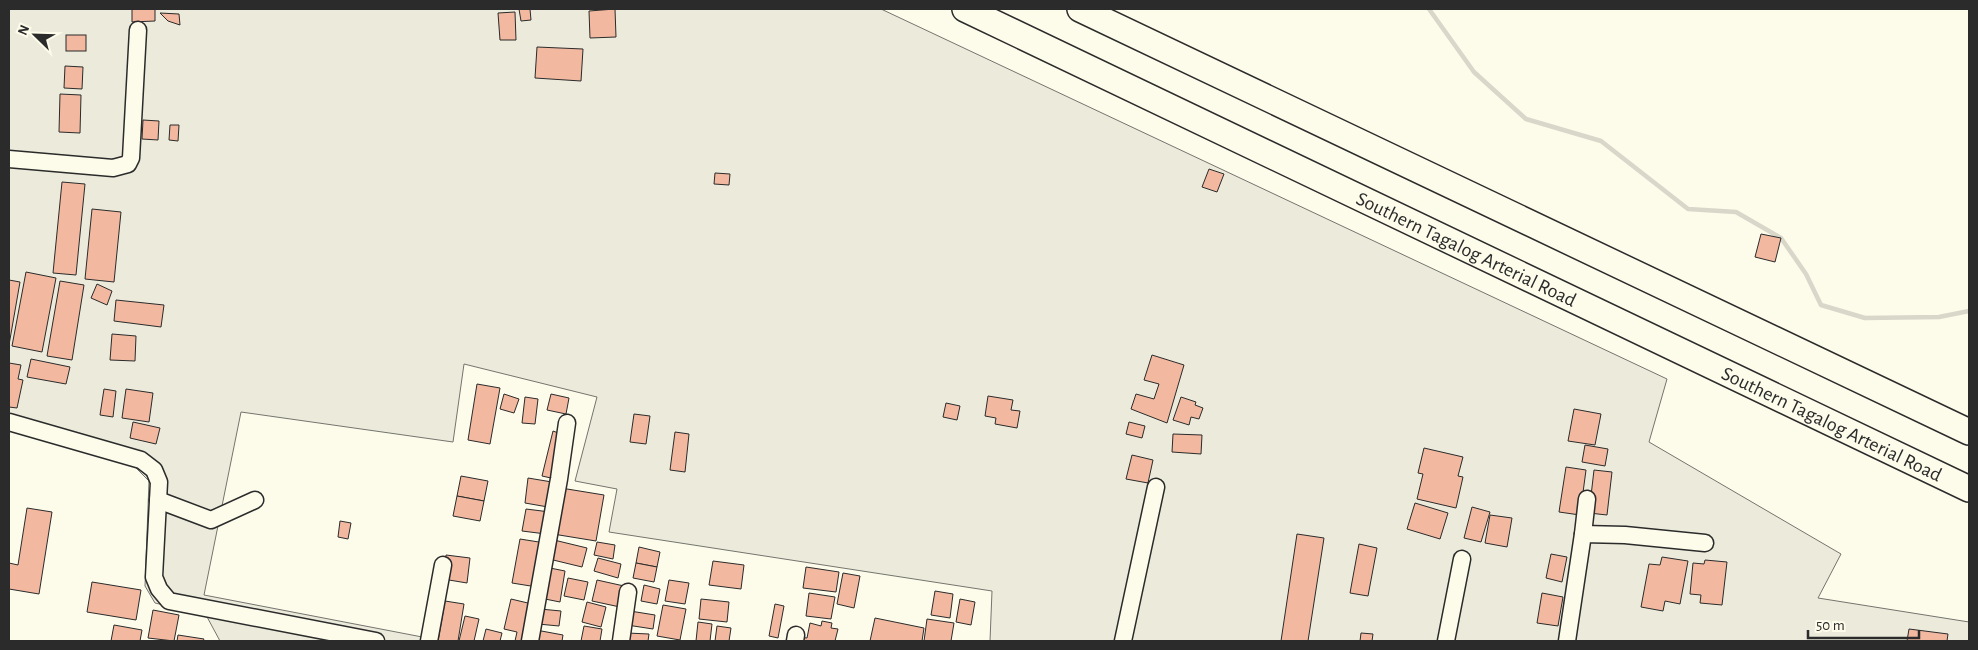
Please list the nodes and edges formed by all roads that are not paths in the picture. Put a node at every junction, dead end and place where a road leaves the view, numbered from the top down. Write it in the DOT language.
graph roads {
  1 [pos="966,9"];
  2 [pos="1080,9"];
  3 [pos="138,30"];
  4 [pos="9,159"];
  5 [pos="9,422"];
  6 [pos="567,423"];
  7 [pos="1969,432"];
  8 [pos="1156,488"];
  9 [pos="1969,489"];
  10 [pos="1587,499"];
  11 [pos="158,500"];
  12 [pos="255,500"];
  13 [pos="1584,534"];
  14 [pos="1705,544"];
  15 [pos="1462,559"];
  16 [pos="443,564"];
  17 [pos="628,592"];
  18 [pos="376,641"];
  19 [pos="429,641"];
  20 [pos="530,641"];
  21 [pos="622,641"];
  22 [pos="1123,641"];
  23 [pos="1446,641"];
  24 [pos="1566,641"];
  1 -- 9 [label="highway, Southern Tagalog Arterial Road"];
  2 -- 7 [label="highway"];
  3 -- 4 [label="street"];
  5 -- 11 [label="street"];
  6 -- 20 [label="street"];
  8 -- 22 [label="street"];
  10 -- 13 [label="street"];
  11 -- 12 [label="street"];
  11 -- 18 [label="street"];
  13 -- 14 [label="street"];
  13 -- 24 [label="street"];
  15 -- 23 [label="street"];
  16 -- 19 [label="street"];
  17 -- 21 [label="street"];
}
